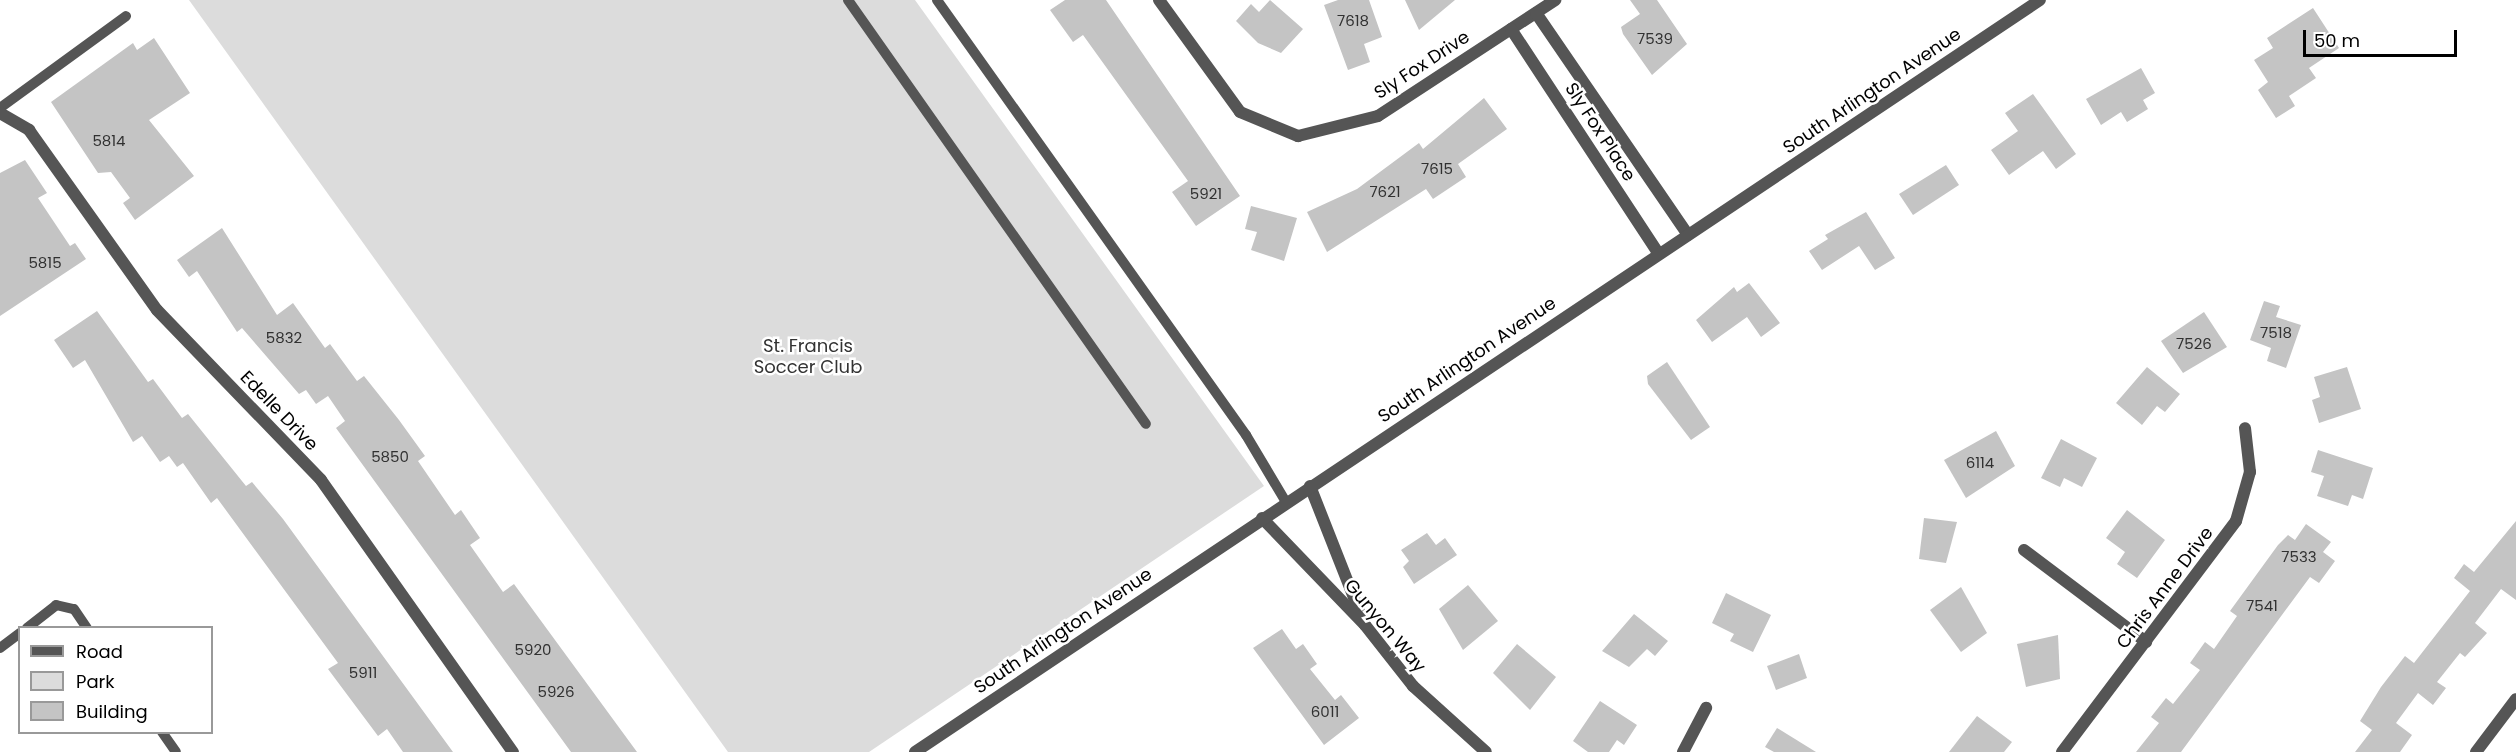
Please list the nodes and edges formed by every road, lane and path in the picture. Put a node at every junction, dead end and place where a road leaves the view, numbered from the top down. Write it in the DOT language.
graph roads {
  1 [pos="848,0"];
  2 [pos="937,0"];
  3 [pos="1159,0"];
  4 [pos="1555,0"];
  5 [pos="2040,0"];
  6 [pos="1536,13"];
  7 [pos="126,16"];
  8 [pos="1510,29"];
  9 [pos="0,108"];
  10 [pos="0,113"];
  11 [pos="1688,235"];
  12 [pos="1659,254"];
  13 [pos="1146,424"];
  14 [pos="2245,428"];
  15 [pos="1310,486"];
  16 [pos="1286,502"];
  17 [pos="1262,518"];
  18 [pos="2024,550"];
  19 [pos="1365,625"];
  20 [pos="28,626"];
  21 [pos="86,626"];
  22 [pos="18,634"];
  23 [pos="2146,642"];
  24 [pos="0,648"];
  25 [pos="2516,699"];
  26 [pos="1706,708"];
  27 [pos="163,734"];
  28 [pos="176,752"];
  29 [pos="513,752"];
  30 [pos="915,752"];
  31 [pos="1486,752"];
  32 [pos="1683,752"];
  33 [pos="2062,752"];
  34 [pos="2476,752"];
  1 -- 13 [label="lane"];
  2 -- 16 [label="lane"];
  3 -- 8 [label="street, Sly Fox Drive"];
  4 -- 6 [label="street, Sly Fox Drive"];
  5 -- 11 [label="street, South Arlington Avenue"];
  6 -- 8 [label="street, Sly Fox Drive"];
  6 -- 11 [label="street, Sly Fox Place"];
  7 -- 9 [label="lane"];
  8 -- 12 [label="street, Sly Fox Place"];
  10 -- 29 [label="street, Edelle Drive"];
  11 -- 12 [label="street, South Arlington Avenue"];
  12 -- 15 [label="street, South Arlington Avenue"];
  14 -- 23 [label="street, Chris Anne Drive"];
  15 -- 16 [label="street, South Arlington Avenue"];
  15 -- 19 [label="street"];
  16 -- 17 [label="street, South Arlington Avenue"];
  17 -- 19 [label="street, Gunyon Way"];
  17 -- 30 [label="street, South Arlington Avenue"];
  18 -- 23 [label="street"];
  19 -- 31 [label="street, Gunyon Way"];
  20 -- 21 [label="lane"];
  22 -- 24 [label="lane"];
  23 -- 33 [label="street, Chris Anne Drive"];
  25 -- 34 [label="street"];
  26 -- 32 [label="street"];
  27 -- 28 [label="lane"];
}
